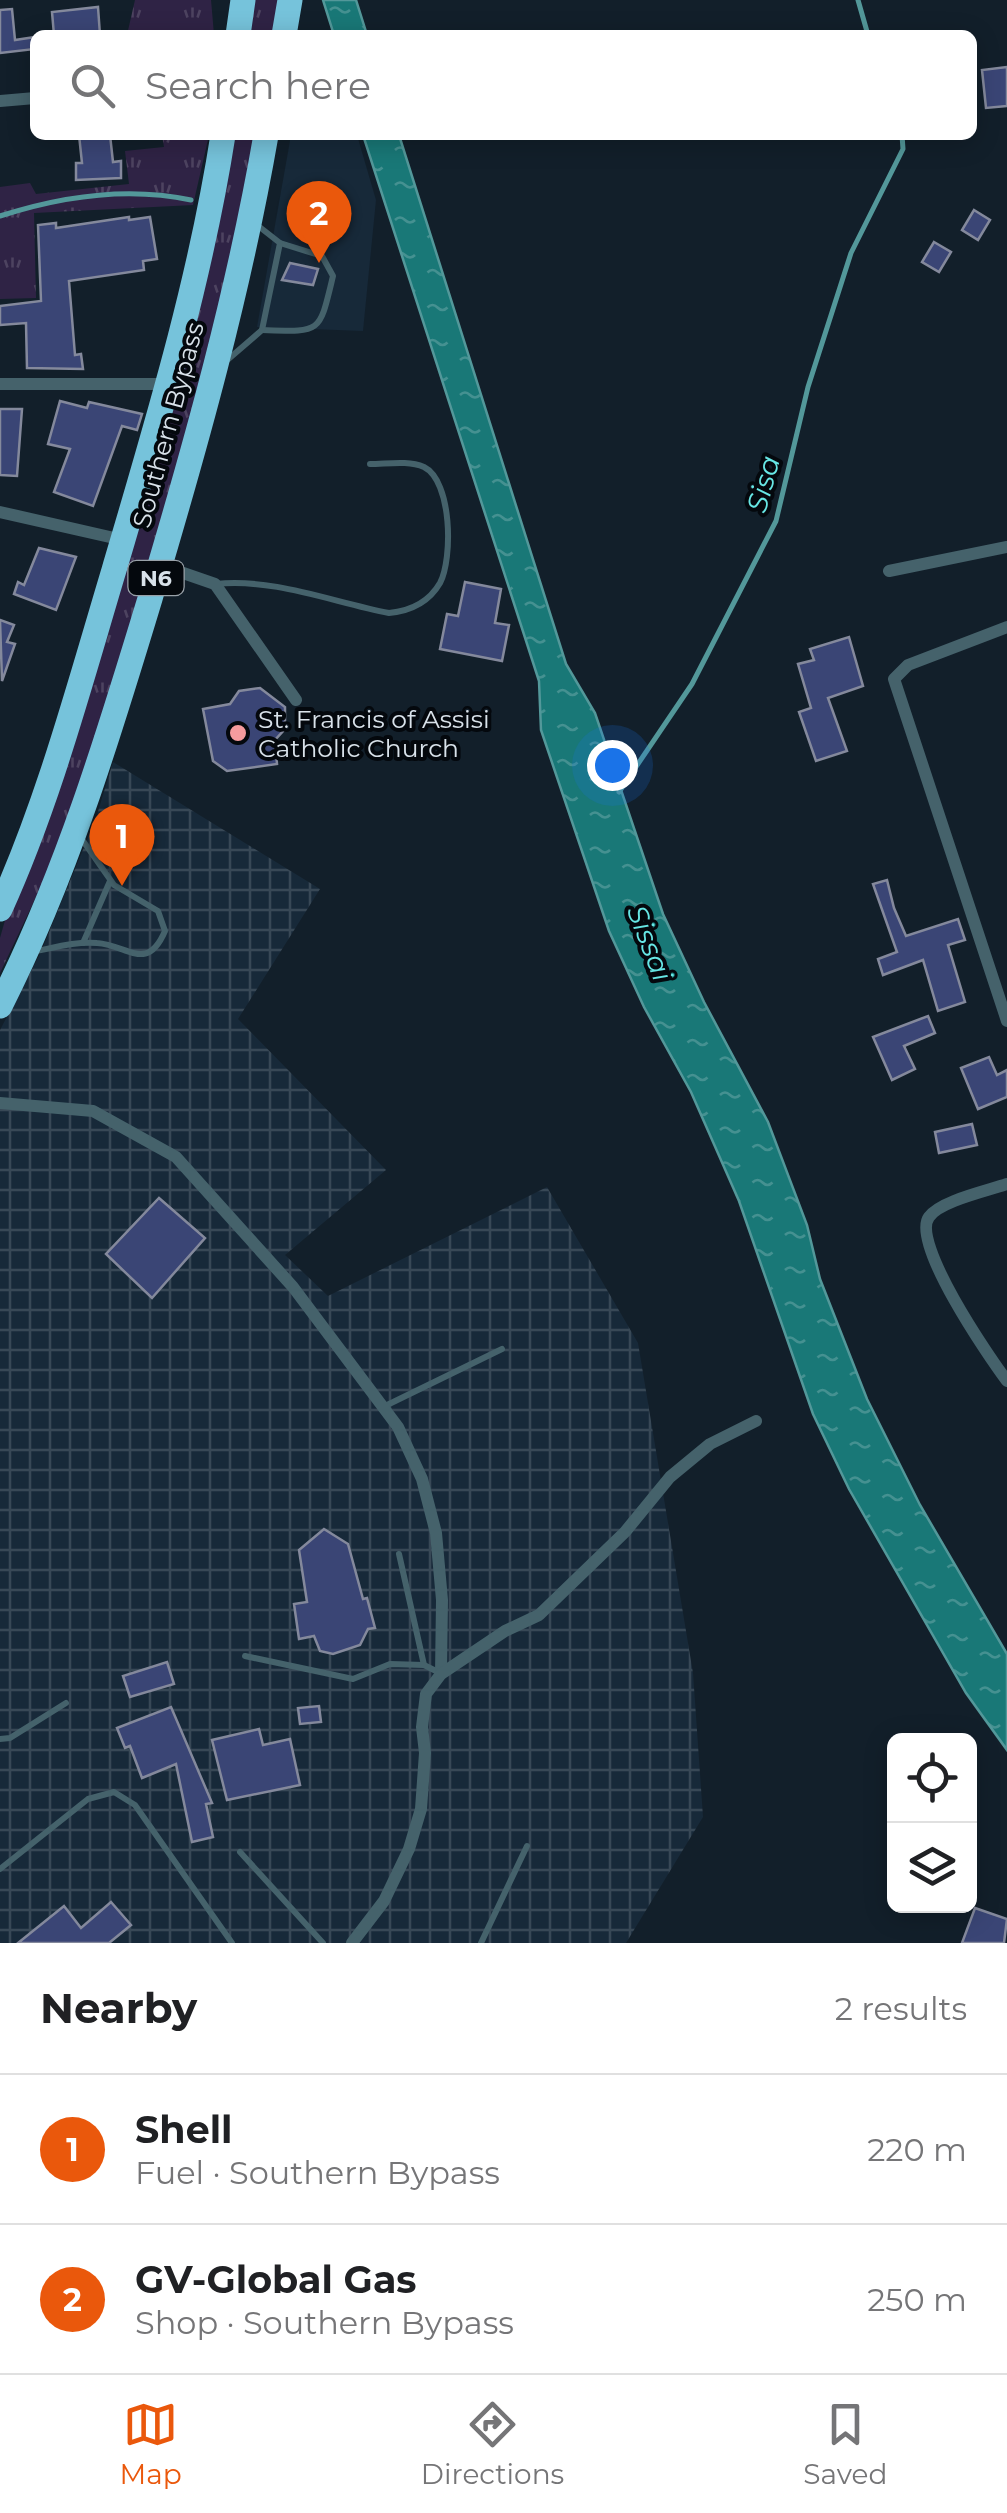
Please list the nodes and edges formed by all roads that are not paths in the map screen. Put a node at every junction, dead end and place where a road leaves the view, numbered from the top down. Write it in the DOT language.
graph roads {
  1 [pos="243,0"];
  2 [pos="290,0"];
  3 [pos="239,30"];
  4 [pos="285,30"];
  5 [pos="30,99"];
  6 [pos="0,102"];
  7 [pos="222,140"];
  8 [pos="265,140"];
  9 [pos="252,220"];
  10 [pos="280,244"];
  11 [pos="262,330"];
  12 [pos="216,369"];
  13 [pos="0,384"];
  14 [pos="169,384"];
  15 [pos="370,464"];
  16 [pos="0,512"];
  17 [pos="123,540"];
  18 [pos="1007,547"];
  19 [pos="160,565"];
  20 [pos="888,571"];
  21 [pos="215,584"];
  22 [pos="1007,627"];
  23 [pos="296,700"];
  24 [pos="76,832"];
  25 [pos="110,881"];
  26 [pos="0,908"];
  27 [pos="82,943"];
  28 [pos="26,953"];
  29 [pos="1002,993"];
  30 [pos="0,1006"];
  31 [pos="1007,1021"];
  32 [pos="0,1104"];
  33 [pos="1007,1184"];
  34 [pos="502,1349"];
  35 [pos="1007,1381"];
  36 [pos="384,1406"];
  37 [pos="756,1420"];
  38 [pos="400,1554"];
  39 [pos="245,1656"];
  40 [pos="424,1665"];
  41 [pos="441,1674"];
  42 [pos="66,1703"];
  43 [pos="0,1739"];
  44 [pos="527,1846"];
  45 [pos="240,1852"];
  46 [pos="0,1869"];
  47 [pos="232,1943"];
  48 [pos="322,1943"];
  49 [pos="352,1943"];
  50 [pos="481,1943"];
  1 -- 3 [label="highway"];
  2 -- 4 [label="highway"];
  5 -- 6 [label="street"];
  7 -- 14 [label="highway, Southern Bypass / N6"];
  8 -- 9 [label="highway, Southern Bypass / N6"];
  9 -- 10 [label="lane"];
  9 -- 12 [label="highway, Southern Bypass / N6"];
  10 -- 11 [label="lane"];
  10 -- 11 [label="lane"];
  11 -- 12 [label="lane"];
  12 -- 19 [label="highway, Southern Bypass / N6"];
  13 -- 14 [label="street"];
  14 -- 17 [label="highway, Southern Bypass / N6"];
  15 -- 21 [label="lane"];
  16 -- 17 [label="street"];
  17 -- 26 [label="highway, Southern Bypass / N6"];
  18 -- 20 [label="street"];
  19 -- 21 [label="street"];
  19 -- 24 [label="highway, Southern Bypass / N6"];
  21 -- 23 [label="street"];
  22 -- 29 [label="street"];
  24 -- 25 [label="lane"];
  24 -- 28 [label="highway, Southern Bypass / N6"];
  25 -- 27 [label="lane"];
  25 -- 27 [label="lane"];
  27 -- 28 [label="lane"];
  28 -- 30 [label="highway, Southern Bypass / N6"];
  29 -- 31 [label="street"];
  32 -- 36 [label="street"];
  33 -- 35 [label="street"];
  34 -- 36 [label="lane"];
  36 -- 41 [label="street"];
  37 -- 41 [label="street"];
  38 -- 40 [label="lane"];
  39 -- 40 [label="lane"];
  40 -- 41 [label="lane"];
  41 -- 49 [label="street"];
  42 -- 43 [label="lane"];
  44 -- 50 [label="lane"];
  45 -- 48 [label="lane"];
  46 -- 47 [label="lane"];
}
